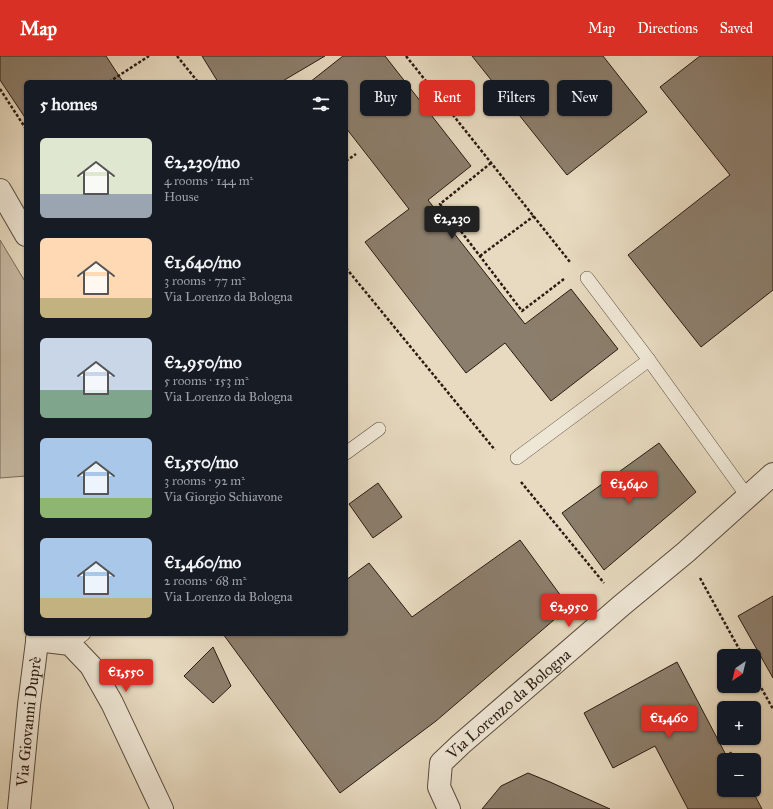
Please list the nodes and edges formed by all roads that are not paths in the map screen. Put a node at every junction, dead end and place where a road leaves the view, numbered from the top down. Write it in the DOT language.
graph roads {
  1 [pos="0,190"];
  2 [pos="24,232"];
  3 [pos="587,278"];
  4 [pos="649,360"];
  5 [pos="379,429"];
  6 [pos="348,452"];
  7 [pos="517,458"];
  8 [pos="773,474"];
  9 [pos="747,496"];
  10 [pos="38,637"];
  11 [pos="77,639"];
  12 [pos="19,809"];
  13 [pos="162,809"];
  14 [pos="449,809"];
  1 -- 2 [label="street"];
  3 -- 4 [label="lane"];
  4 -- 7 [label="lane"];
  4 -- 9 [label="lane"];
  5 -- 6 [label="lane"];
  8 -- 9 [label="street, Via Lorenzo da Bologna"];
  9 -- 14 [label="street, Via Lorenzo da Bologna"];
  10 -- 11 [label="street"];
  10 -- 12 [label="street, Via Giovanni Duprè"];
  11 -- 13 [label="street"];
}
